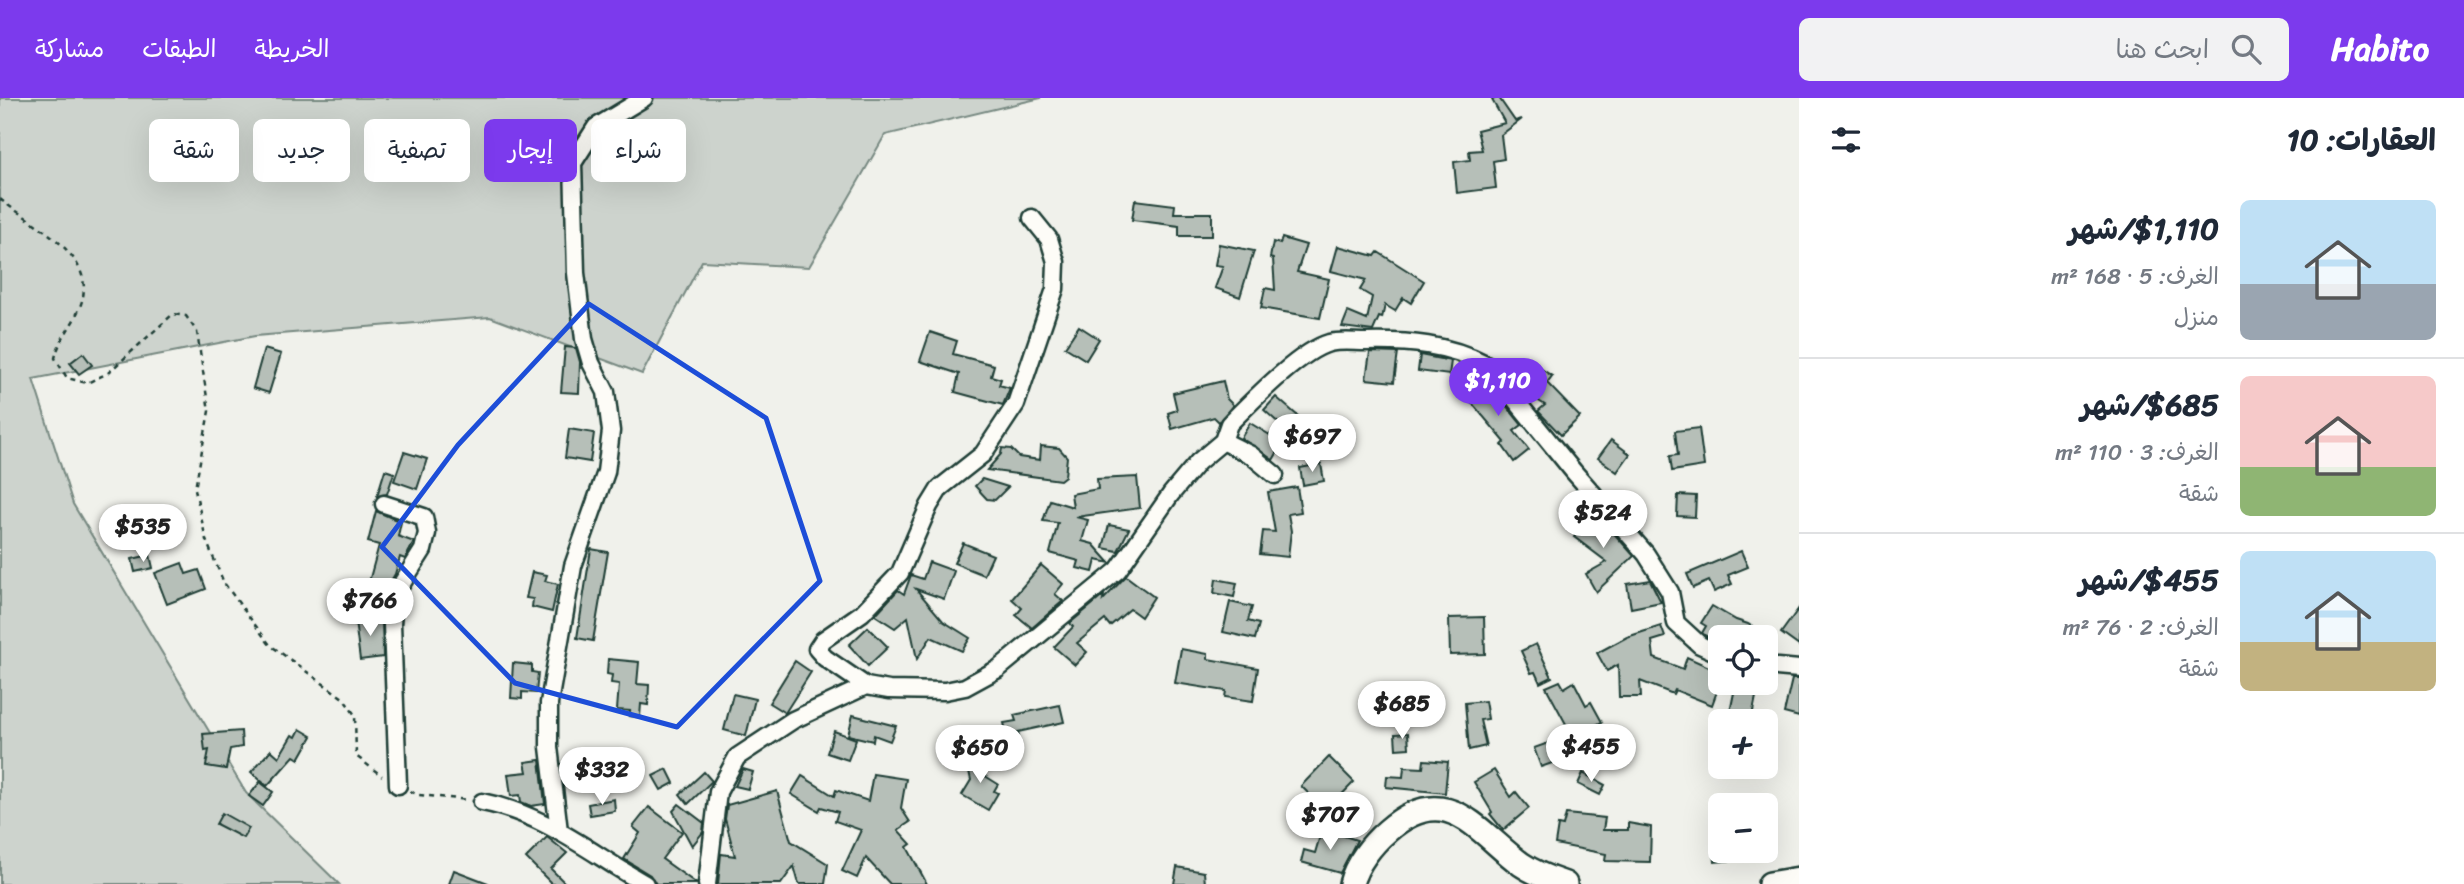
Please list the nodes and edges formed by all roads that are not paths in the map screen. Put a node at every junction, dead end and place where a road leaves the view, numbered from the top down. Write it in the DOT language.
graph roads {
  1 [pos="644,98"];
  2 [pos="1032,218"];
  3 [pos="1223,441"];
  4 [pos="1275,475"];
  5 [pos="384,504"];
  6 [pos="1708,649"];
  7 [pos="1778,667"];
  8 [pos="1799,669"];
  9 [pos="866,686"];
  10 [pos="398,785"];
  11 [pos="482,802"];
  12 [pos="559,831"];
  13 [pos="1799,879"];
  14 [pos="645,884"];
  15 [pos="707,884"];
  16 [pos="1351,884"];
  17 [pos="1565,884"];
  18 [pos="1770,884"];
  1 -- 12 [label="street"];
  2 -- 9 [label="street"];
  3 -- 4 [label="street"];
  3 -- 6 [label="street"];
  3 -- 9 [label="street"];
  5 -- 10 [label="street"];
  7 -- 8 [label="street"];
  9 -- 15 [label="street"];
  11 -- 12 [label="street"];
  12 -- 14 [label="street"];
  13 -- 18 [label="main road"];
  16 -- 17 [label="main road"];
}
